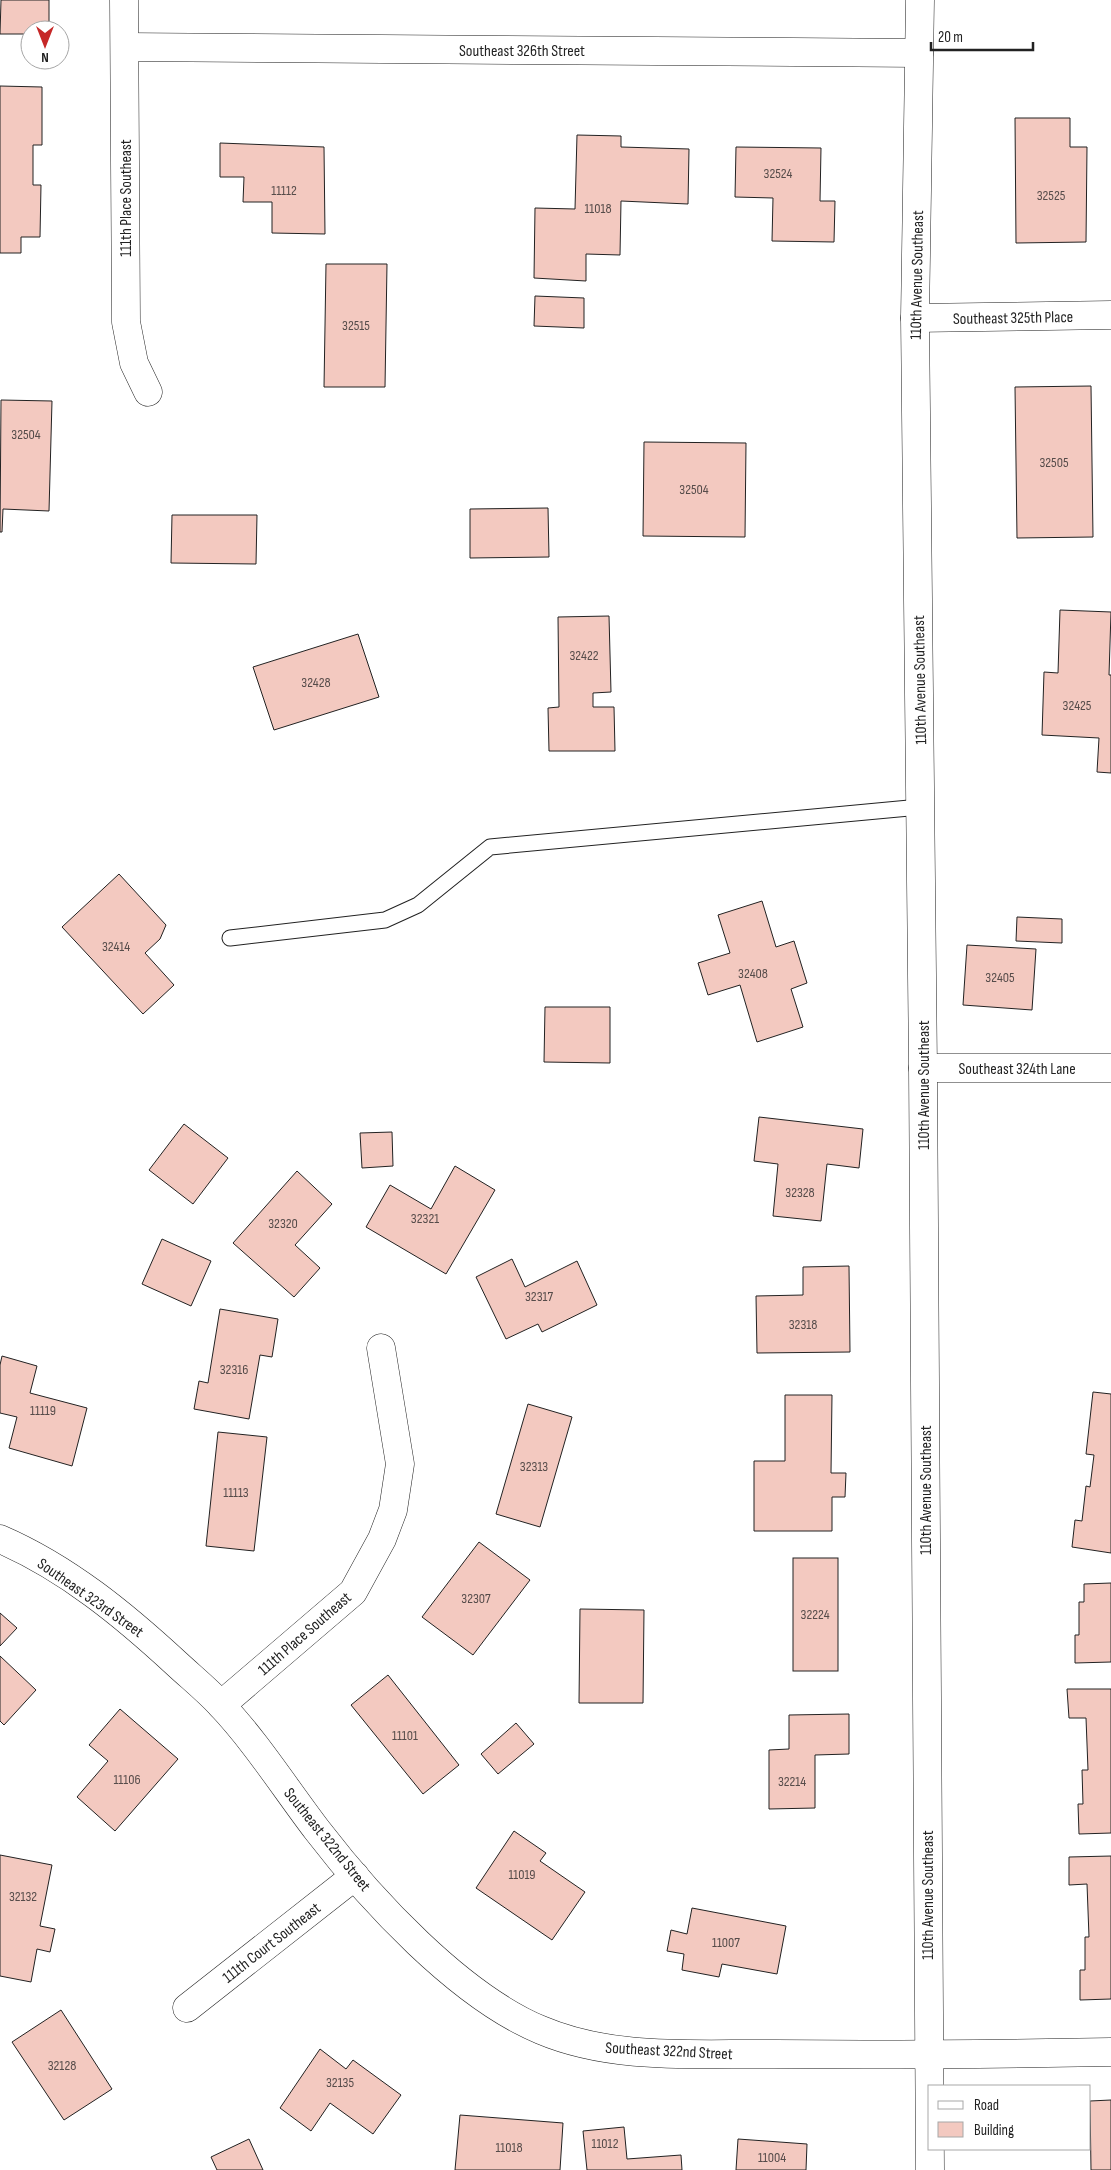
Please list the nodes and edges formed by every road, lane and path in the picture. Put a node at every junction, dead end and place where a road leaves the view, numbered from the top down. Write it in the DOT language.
graph roads {
  1 [pos="124,0"];
  2 [pos="920,0"];
  3 [pos="125,47"];
  4 [pos="919,52"];
  5 [pos="1111,315"];
  6 [pos="915,318"];
  7 [pos="148,392"];
  8 [pos="920,807"];
  9 [pos="230,938"];
  10 [pos="923,1068"];
  11 [pos="1111,1068"];
  12 [pos="381,1348"];
  13 [pos="0,1539"];
  14 [pos="221,1704"];
  15 [pos="355,1876"];
  16 [pos="187,2008"];
  17 [pos="1111,2052"];
  18 [pos="928,2056"];
  19 [pos="929,2085"];
  20 [pos="930,2150"];
  21 [pos="930,2170"];
  1 -- 3 [label="street, 111th Place Southeast"];
  2 -- 4 [label="street, 110th Avenue Southeast"];
  3 -- 4 [label="street, Southeast 326th Street"];
  3 -- 7 [label="street, 111th Place Southeast"];
  4 -- 6 [label="street, 110th Avenue Southeast"];
  5 -- 6 [label="street, Southeast 325th Place"];
  6 -- 8 [label="street, 110th Avenue Southeast"];
  8 -- 9 [label="lane"];
  8 -- 10 [label="street, 110th Avenue Southeast"];
  10 -- 11 [label="street, Southeast 324th Lane"];
  10 -- 18 [label="street, 110th Avenue Southeast"];
  12 -- 14 [label="street, 111th Place Southeast"];
  13 -- 14 [label="street, Southeast 323rd Street"];
  14 -- 15 [label="street, Southeast 322nd Street"];
  15 -- 16 [label="street, 111th Court Southeast"];
  15 -- 18 [label="street, Southeast 322nd Street"];
  17 -- 18 [label="street, Southeast 322nd Street"];
  18 -- 19 [label="street, 110th Avenue Southeast"];
  20 -- 21 [label="street, 110th Avenue Southeast"];
}
